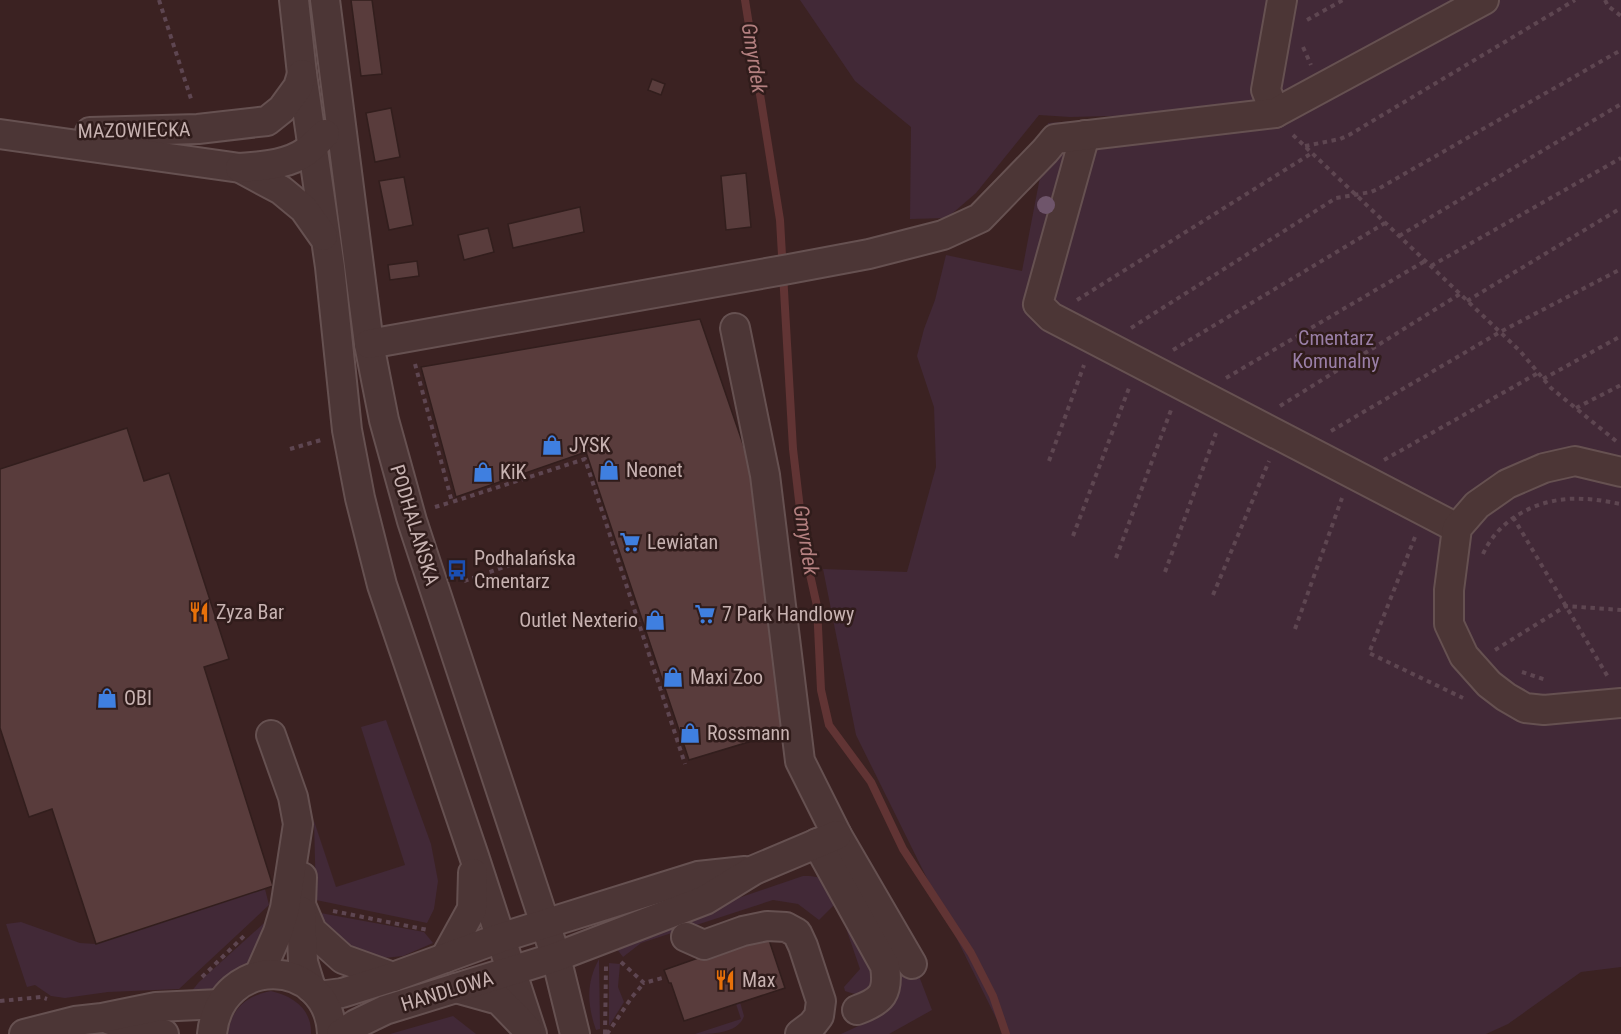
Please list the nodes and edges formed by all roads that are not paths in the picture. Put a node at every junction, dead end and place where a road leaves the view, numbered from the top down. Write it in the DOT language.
graph roads {
  1 [pos="294,0"];
  2 [pos="325,0"];
  3 [pos="1282,0"];
  4 [pos="1484,0"];
  5 [pos="302,74"];
  6 [pos="338,104"];
  7 [pos="1275,113"];
  8 [pos="267,122"];
  9 [pos="0,132"];
  10 [pos="1085,135"];
  11 [pos="312,146"];
  12 [pos="240,168"];
  13 [pos="349,181"];
  14 [pos="326,242"];
  15 [pos="735,328"];
  16 [pos="369,344"];
  17 [pos="1621,472"];
  18 [pos="1457,528"];
  19 [pos="1618,690"];
  20 [pos="271,735"];
  21 [pos="298,824"];
  22 [pos="827,839"];
  23 [pos="474,856"];
  24 [pos="527,870"];
  25 [pos="754,870"];
  26 [pos="314,907"];
  27 [pos="591,910"];
  28 [pos="686,937"];
  29 [pos="529,948"];
  30 [pos="445,958"];
  31 [pos="912,964"];
  32 [pos="260,975"];
  33 [pos="393,977"];
  34 [pos="456,988"];
  35 [pos="315,992"];
  36 [pos="220,1004"];
  37 [pos="857,1010"];
  38 [pos="102,1018"];
  39 [pos="24,1034"];
  40 [pos="164,1034"];
  41 [pos="212,1034"];
  42 [pos="332,1034"];
  43 [pos="341,1034"];
  44 [pos="532,1034"];
  45 [pos="573,1034"];
  46 [pos="800,1034"];
  1 -- 5 [label="street, PODHALAŃSKA"];
  2 -- 6 [label="street, PODHALAŃSKA"];
  3 -- 7 [label="street"];
  4 -- 7 [label="street"];
  5 -- 8 [label="street"];
  5 -- 11 [label="street, PODHALAŃSKA"];
  6 -- 11 [label="street, MAZOWIECKA"];
  6 -- 13 [label="street, PODHALAŃSKA"];
  7 -- 10 [label="street"];
  8 -- 9 [label="street, MAZOWIECKA"];
  8 -- 11 [label="street"];
  9 -- 12 [label="street, MAZOWIECKA"];
  10 -- 16 [label="street"];
  10 -- 18 [label="street"];
  11 -- 12 [label="street, MAZOWIECKA"];
  11 -- 13 [label="street"];
  11 -- 14 [label="street, PODHALAŃSKA"];
  12 -- 14 [label="street, MAZOWIECKA"];
  13 -- 16 [label="street, PODHALAŃSKA"];
  14 -- 23 [label="street, PODHALAŃSKA"];
  15 -- 22 [label="street"];
  16 -- 24 [label="street, PODHALAŃSKA"];
  17 -- 18 [label="street"];
  18 -- 19 [label="street"];
  20 -- 21 [label="street, HANDLOWA"];
  21 -- 26 [label="street, HANDLOWA"];
  21 -- 32 [label="street"];
  22 -- 25 [label="street"];
  22 -- 31 [label="street"];
  22 -- 37 [label="street"];
  23 -- 29 [label="street, PODHALAŃSKA"];
  23 -- 30 [label="street"];
  24 -- 27 [label="street"];
  24 -- 29 [label="street, PODHALAŃSKA"];
  25 -- 27 [label="street"];
  25 -- 29 [label="street"];
  26 -- 33 [label="street, HANDLOWA"];
  26 -- 35 [label="street"];
  27 -- 29 [label="street"];
  28 -- 46 [label="street"];
  29 -- 30 [label="street, HANDLOWA"];
  29 -- 34 [label="street, HANDLOWA"];
  29 -- 44 [label="street, PODHALAŃSKA"];
  29 -- 45 [label="street, PODHALAŃSKA"];
  30 -- 33 [label="street, HANDLOWA"];
  32 -- 35 [label="street"];
  32 -- 36 [label="street"];
  33 -- 35 [label="street, HANDLOWA"];
  34 -- 43 [label="street, HANDLOWA"];
  34 -- 44 [label="street"];
  35 -- 42 [label="street"];
  36 -- 38 [label="street"];
  36 -- 41 [label="street"];
  38 -- 39 [label="street"];
  38 -- 40 [label="street"];
}
